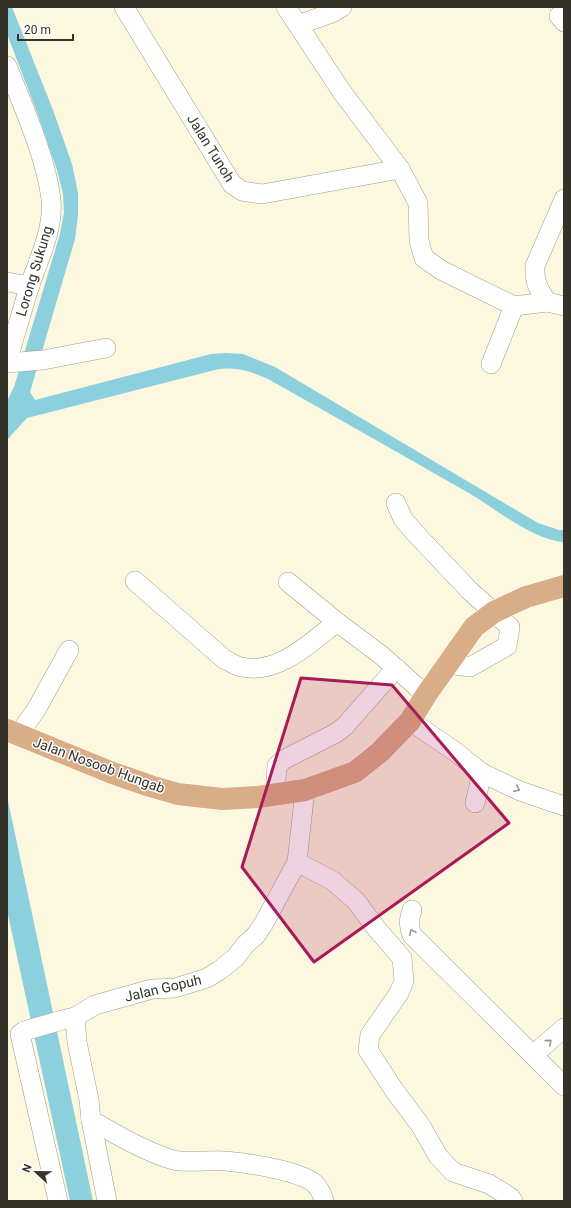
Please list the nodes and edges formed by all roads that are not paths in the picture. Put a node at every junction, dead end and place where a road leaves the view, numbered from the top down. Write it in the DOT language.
graph roads {
  1 [pos="124,7"];
  2 [pos="286,7"];
  3 [pos="337,8"];
  4 [pos="298,25"];
  5 [pos="7,66"];
  6 [pos="400,169"];
  7 [pos="564,199"];
  8 [pos="7,282"];
  9 [pos="30,286"];
  10 [pos="556,304"];
  11 [pos="514,306"];
  12 [pos="106,348"];
  13 [pos="10,362"];
  14 [pos="491,364"];
  15 [pos="396,503"];
  16 [pos="135,581"];
  17 [pos="288,582"];
  18 [pos="564,586"];
  19 [pos="494,612"];
  20 [pos="337,622"];
  21 [pos="69,650"];
  22 [pos="448,664"];
  23 [pos="396,668"];
  24 [pos="426,695"];
  25 [pos="410,721"];
  26 [pos="12,732"];
  27 [pos="482,773"];
  28 [pos="305,790"];
  29 [pos="275,794"];
  30 [pos="475,803"];
  31 [pos="559,805"];
  32 [pos="297,862"];
  33 [pos="412,910"];
  34 [pos="69,1018"];
  35 [pos="564,1028"];
  36 [pos="17,1035"];
  37 [pos="533,1055"];
  38 [pos="564,1086"];
  39 [pos="91,1120"];
  40 [pos="58,1201"];
  41 [pos="107,1201"];
  42 [pos="324,1201"];
  43 [pos="513,1201"];
  1 -- 6 [label="street, Jalan Tunoh"];
  2 -- 4 [label="street"];
  3 -- 4 [label="street"];
  4 -- 6 [label="street"];
  5 -- 9 [label="street, Lorong Sukung"];
  6 -- 11 [label="street"];
  7 -- 10 [label="street"];
  8 -- 9 [label="street"];
  9 -- 13 [label="street, Lorong Sukung"];
  10 -- 11 [label="street"];
  11 -- 14 [label="street"];
  12 -- 13 [label="street"];
  15 -- 19 [label="street"];
  16 -- 20 [label="street"];
  17 -- 20 [label="street"];
  18 -- 19 [label="main road, Jalan Nosoob Hungab"];
  19 -- 22 [label="main road, Jalan Nosoob Hungab"];
  19 -- 22 [label="street"];
  20 -- 23 [label="street"];
  21 -- 26 [label="street"];
  22 -- 24 [label="main road, Jalan Nosoob Hungab"];
  23 -- 24 [label="street"];
  23 -- 29 [label="street"];
  24 -- 25 [label="main road, Jalan Nosoob Hungab"];
  25 -- 27 [label="street"];
  25 -- 28 [label="main road, Jalan Nosoob Hungab"];
  26 -- 29 [label="main road, Jalan Nosoob Hungab"];
  27 -- 30 [label="street"];
  27 -- 31 [label="street, one-way"];
  28 -- 29 [label="main road, Jalan Nosoob Hungab"];
  28 -- 32 [label="street, Jalan Gopuh"];
  32 -- 34 [label="street, Jalan Gopuh"];
  32 -- 43 [label="street"];
  37 -- 33 [label="street, one-way"];
  34 -- 36 [label="street, Jalan Gopuh"];
  34 -- 39 [label="street"];
  37 -- 35 [label="street, one-way"];
  36 -- 40 [label="street"];
  37 -- 38 [label="street"];
  39 -- 41 [label="street"];
  39 -- 42 [label="street"];
}
